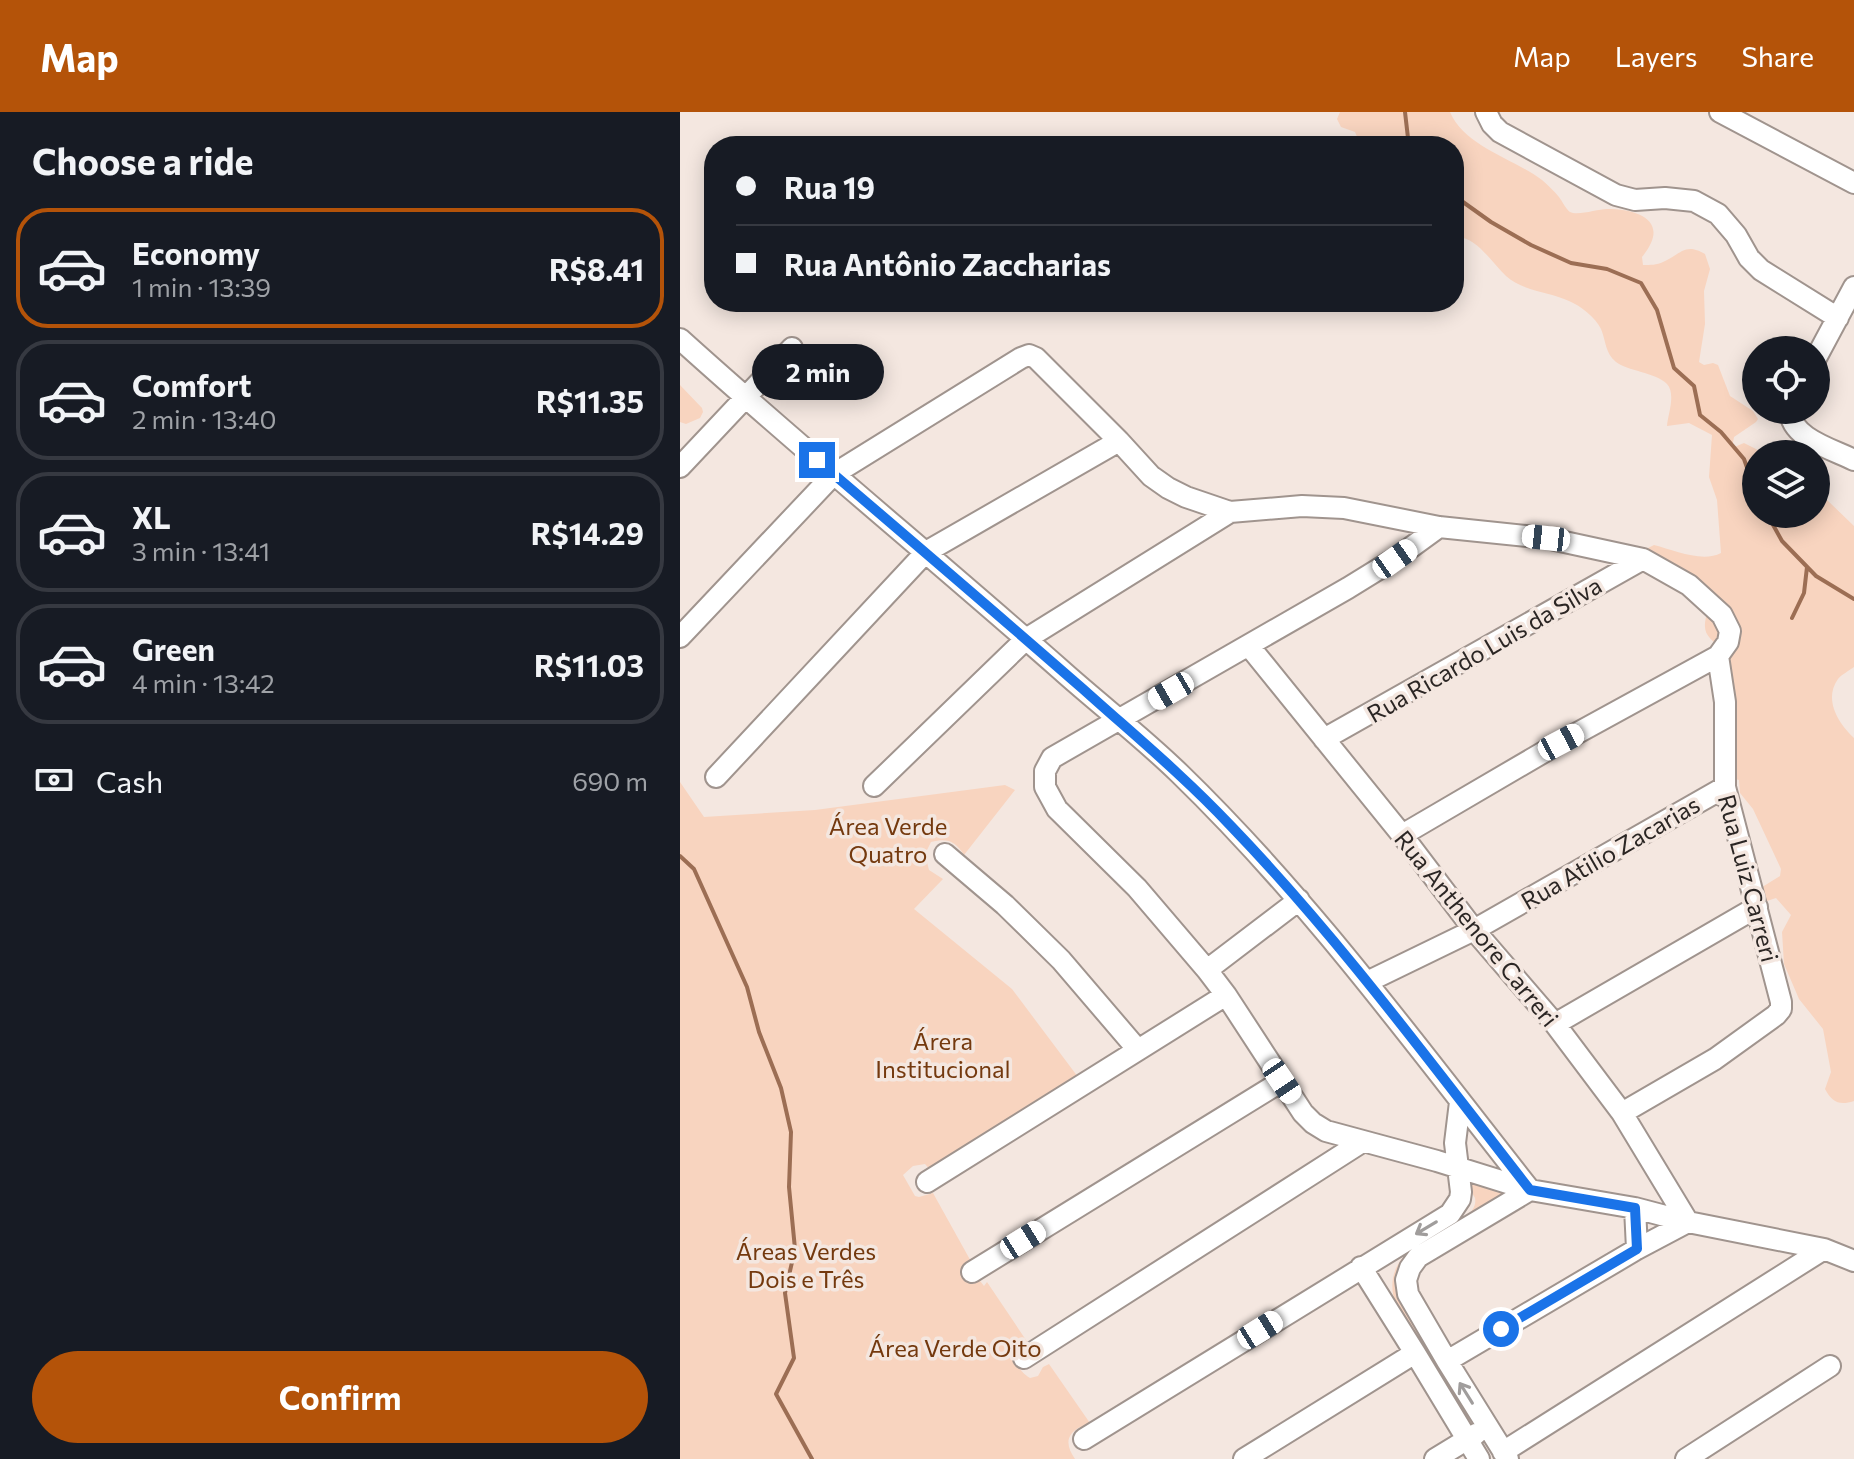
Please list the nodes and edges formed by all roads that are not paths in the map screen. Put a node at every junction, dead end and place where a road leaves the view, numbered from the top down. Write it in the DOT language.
graph roads {
  1 [pos="1486,112"];
  2 [pos="1720,112"];
  3 [pos="1854,183"];
  4 [pos="1854,287"];
  5 [pos="1838,318"];
  6 [pos="1828,336"];
  7 [pos="680,339"];
  8 [pos="792,348"];
  9 [pos="746,399"];
  10 [pos="1793,424"];
  11 [pos="1119,441"];
  12 [pos="1854,460"];
  13 [pos="680,467"];
  14 [pos="834,474"];
  15 [pos="1230,512"];
  16 [pos="1439,527"];
  17 [pos="926,552"];
  18 [pos="1643,559"];
  19 [pos="680,637"];
  20 [pos="1026,639"];
  21 [pos="1249,646"];
  22 [pos="1718,656"];
  23 [pos="1119,721"];
  24 [pos="1324,739"];
  25 [pos="716,777"];
  26 [pos="874,786"];
  27 [pos="1725,787"];
  28 [pos="1402,835"];
  29 [pos="945,854"];
  30 [pos="1299,900"];
  31 [pos="1757,907"];
  32 [pos="1474,930"];
  33 [pos="1207,970"];
  34 [pos="1367,982"];
  35 [pos="1226,995"];
  36 [pos="1555,1024"];
  37 [pos="1138,1050"];
  38 [pos="1282,1081"];
  39 [pos="1460,1102"];
  40 [pos="1622,1113"];
  41 [pos="1362,1142"];
  42 [pos="1456,1167"];
  43 [pos="927,1182"];
  44 [pos="1530,1190"];
  45 [pos="1635,1208"];
  46 [pos="1688,1222"];
  47 [pos="1773,1239"];
  48 [pos="1637,1249"];
  49 [pos="1824,1249"];
  50 [pos="1854,1261"];
  51 [pos="1361,1267"];
  52 [pos="972,1272"];
  53 [pos="1779,1277"];
  54 [pos="1415,1353"];
  55 [pos="1024,1358"];
  56 [pos="1447,1361"];
  57 [pos="1830,1366"];
  58 [pos="1487,1426"];
  59 [pos="1084,1439"];
  60 [pos="1467,1439"];
  61 [pos="1506,1456"];
  62 [pos="1244,1459"];
  63 [pos="1435,1459"];
  64 [pos="1479,1459"];
  65 [pos="1686,1459"];
  1 -- 5 [label="street"];
  2 -- 3 [label="street"];
  4 -- 5 [label="street"];
  5 -- 6 [label="street"];
  7 -- 9 [label="street"];
  8 -- 9 [label="street"];
  9 -- 13 [label="street"];
  9 -- 14 [label="street"];
  10 -- 12 [label="street"];
  11 -- 14 [label="street, Rua Luiz Carreri"];
  11 -- 15 [label="street, Rua Luiz Carreri"];
  11 -- 17 [label="street"];
  14 -- 17 [label="street"];
  14 -- 19 [label="street"];
  15 -- 16 [label="street, Rua Luiz Carreri"];
  15 -- 20 [label="street"];
  16 -- 18 [label="street, Rua Luiz Carreri"];
  16 -- 21 [label="street"];
  17 -- 20 [label="street"];
  17 -- 25 [label="street"];
  18 -- 22 [label="street, Rua Luiz Carreri"];
  18 -- 24 [label="street, Rua Ricardo Luis da Silva"];
  20 -- 23 [label="street"];
  20 -- 26 [label="street"];
  21 -- 23 [label="street"];
  21 -- 24 [label="street, Rua Anthenore Carreri"];
  22 -- 27 [label="street, Rua Luiz Carreri"];
  22 -- 28 [label="street"];
  23 -- 30 [label="street"];
  23 -- 33 [label="street"];
  24 -- 28 [label="street, Rua Anthenore Carreri"];
  27 -- 31 [label="street, Rua Luiz Carreri"];
  27 -- 32 [label="street, Rua Atilio Zacarias"];
  28 -- 32 [label="street, Rua Anthenore Carreri"];
  29 -- 37 [label="street"];
  30 -- 33 [label="street"];
  30 -- 34 [label="street"];
  31 -- 36 [label="street"];
  31 -- 40 [label="street, Rua Luiz Carreri"];
  32 -- 34 [label="street, Rua Atilio Zacarias"];
  32 -- 36 [label="street, Rua Anthenore Carreri"];
  33 -- 35 [label="street"];
  34 -- 39 [label="street"];
  35 -- 37 [label="street"];
  35 -- 38 [label="street"];
  36 -- 40 [label="street, Rua Anthenore Carreri"];
  37 -- 43 [label="street"];
  38 -- 41 [label="street"];
  38 -- 52 [label="street"];
  39 -- 42 [label="street"];
  39 -- 44 [label="street"];
  40 -- 46 [label="street, Rua Anthenore Carreri"];
  41 -- 42 [label="street"];
  41 -- 55 [label="street"];
  42 -- 44 [label="street"];
  42 -- 51 [label="street, one-way"];
  44 -- 45 [label="street"];
  44 -- 56 [label="street"];
  45 -- 46 [label="street"];
  45 -- 48 [label="street"];
  46 -- 47 [label="street"];
  46 -- 48 [label="street"];
  47 -- 49 [label="street"];
  47 -- 53 [label="street"];
  48 -- 56 [label="street"];
  49 -- 50 [label="street"];
  49 -- 53 [label="street"];
  51 -- 54 [label="street"];
  51 -- 59 [label="street"];
  53 -- 61 [label="street"];
  54 -- 60 [label="street"];
  54 -- 62 [label="street"];
  58 -- 56 [label="street, one-way"];
  57 -- 65 [label="street"];
  58 -- 60 [label="street"];
  58 -- 61 [label="street"];
  60 -- 63 [label="street"];
  60 -- 64 [label="street"];
}
